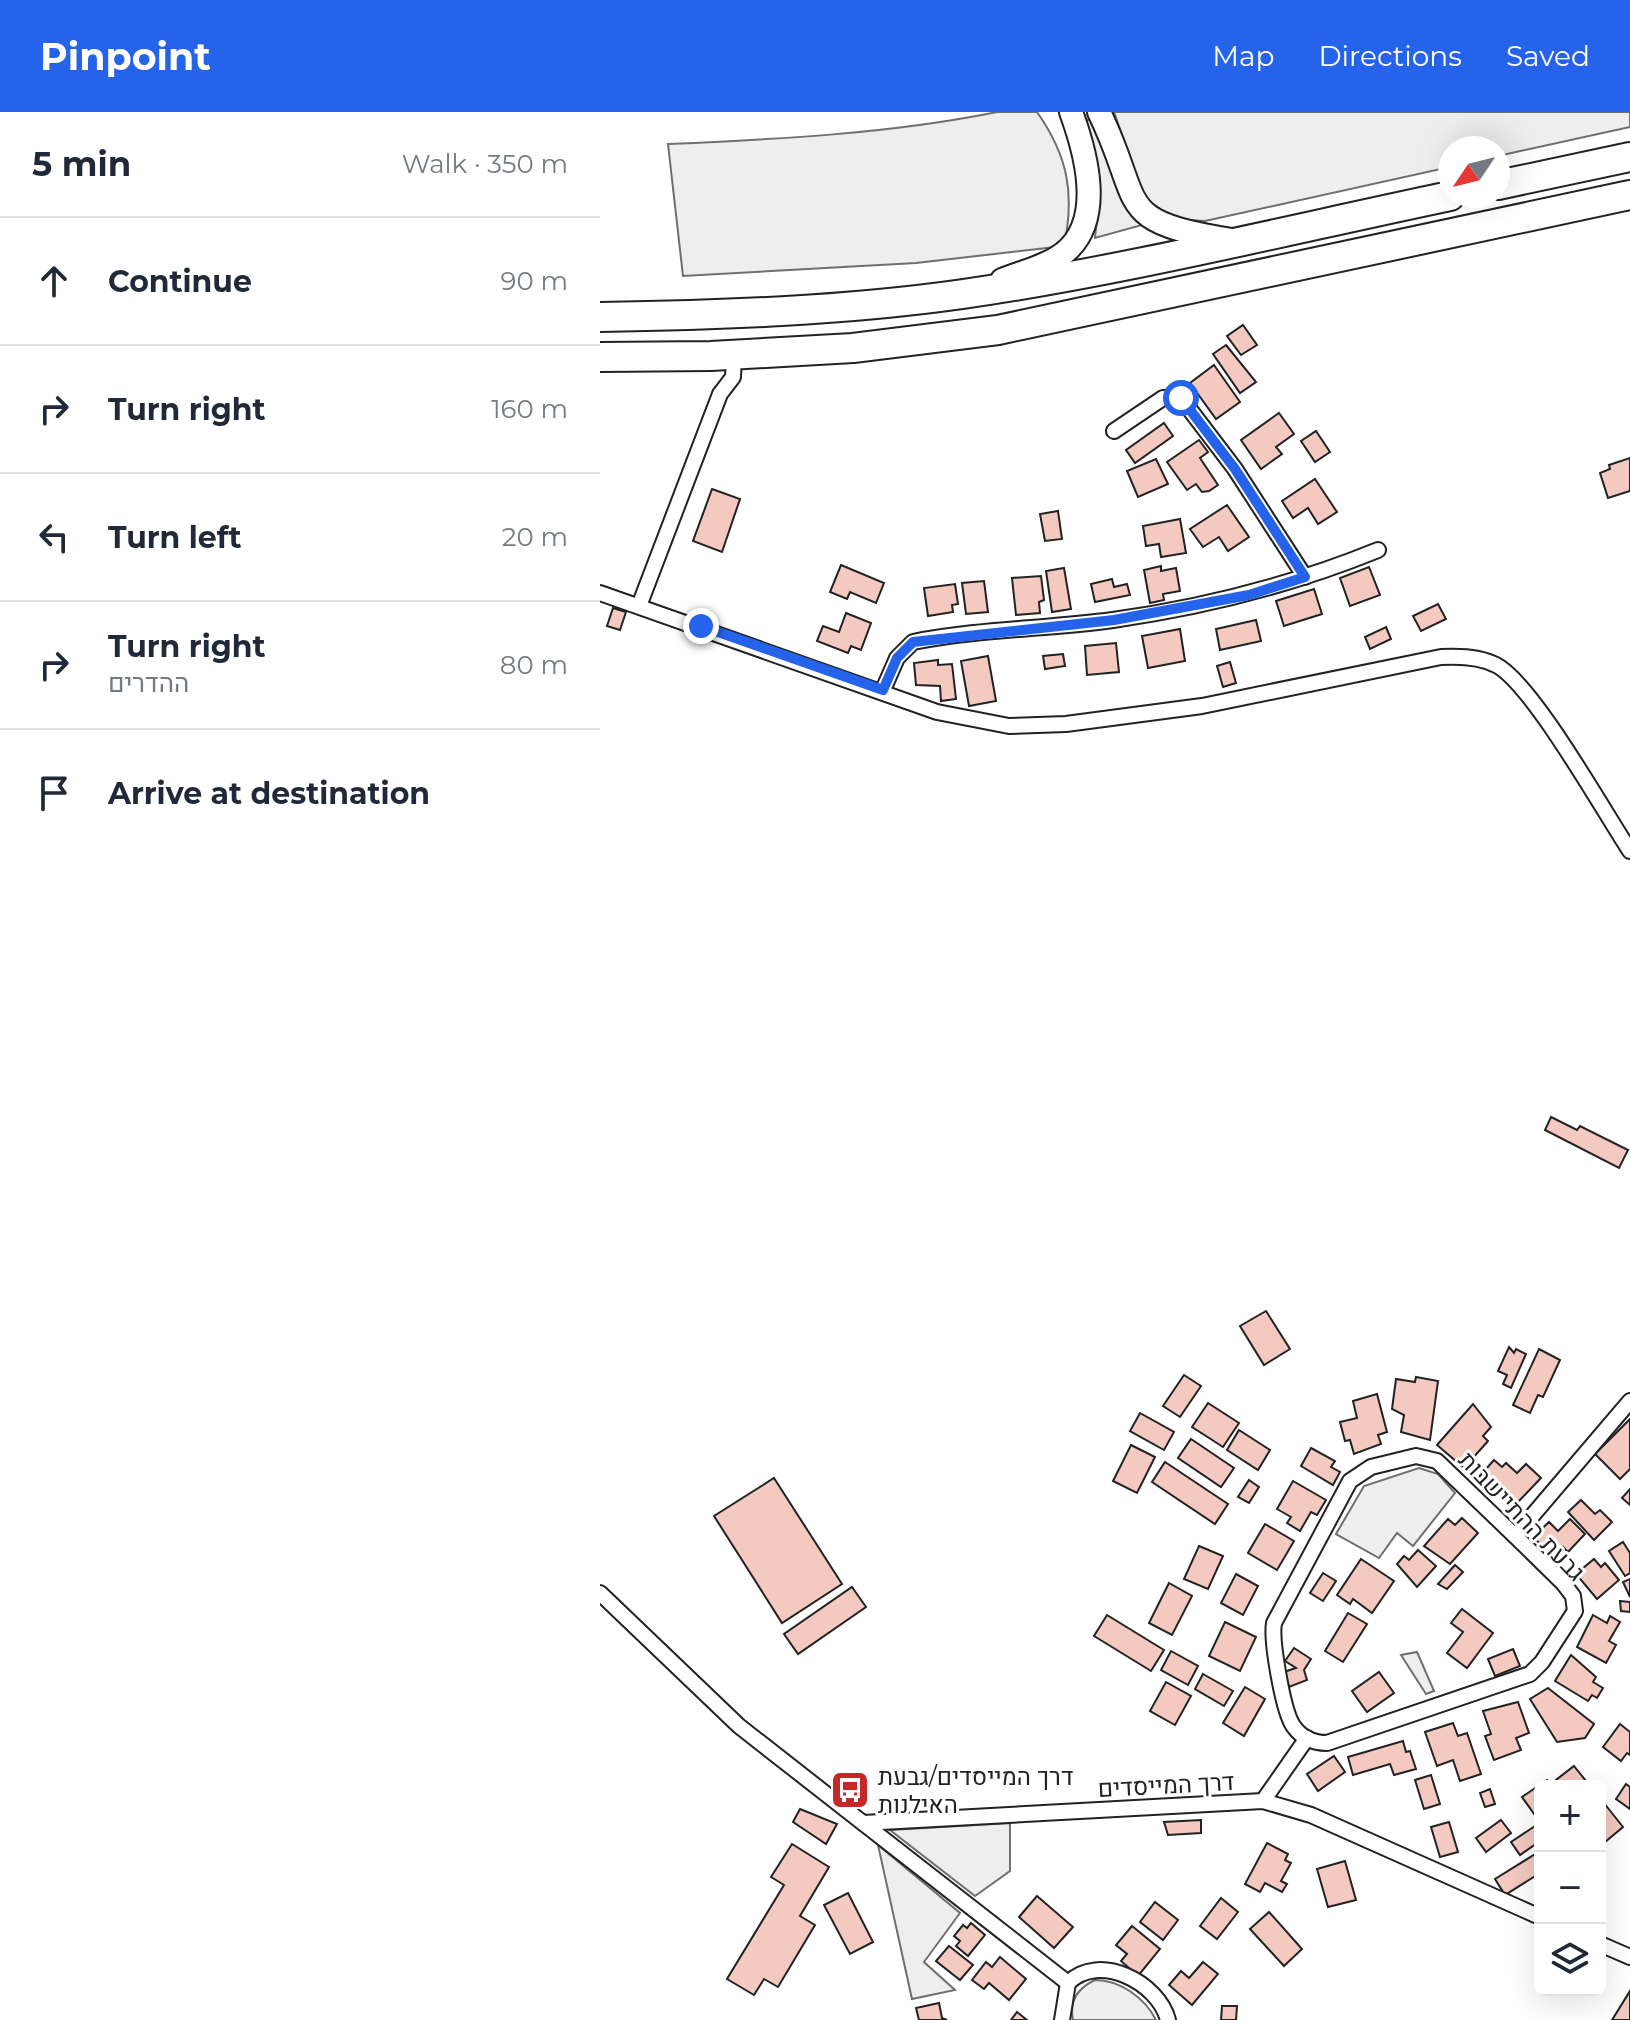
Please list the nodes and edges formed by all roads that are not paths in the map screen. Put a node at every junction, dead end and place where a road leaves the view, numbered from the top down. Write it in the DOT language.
graph roads {
  1 [pos="1071,112"];
  2 [pos="1099,112"];
  3 [pos="1630,157"];
  4 [pos="1510,182"];
  5 [pos="1630,195"];
  6 [pos="1438,199"];
  7 [pos="1237,241"];
  8 [pos="969,292"];
  9 [pos="600,317"];
  10 [pos="734,355"];
  11 [pos="600,357"];
  12 [pos="1114,431"];
  13 [pos="1378,550"];
  14 [pos="1305,577"];
  15 [pos="600,593"];
  16 [pos="639,606"];
  17 [pos="883,690"];
  18 [pos="1630,851"];
  19 [pos="1630,1401"];
  20 [pos="1515,1536"];
  21 [pos="600,1593"];
  22 [pos="1307,1738"];
  23 [pos="1263,1801"];
  24 [pos="863,1823"];
  25 [pos="1534,1914"];
  26 [pos="1606,1947"];
  27 [pos="1630,1957"];
  28 [pos="1068,1983"];
  29 [pos="1062,2020"];
  30 [pos="1168,2020"];
  1 -- 8 [label="street"];
  2 -- 7 [label="street"];
  3 -- 4 [label="highway"];
  5 -- 10 [label="highway"];
  6 -- 7 [label="highway"];
  7 -- 8 [label="highway"];
  8 -- 9 [label="highway"];
  10 -- 11 [label="highway"];
  10 -- 16 [label="street"];
  12 -- 14 [label="street"];
  13 -- 14 [label="street"];
  14 -- 17 [label="street"];
  15 -- 16 [label="street"];
  16 -- 17 [label="street"];
  17 -- 18 [label="street"];
  19 -- 20 [label="street"];
  20 -- 22 [label="street, גבעת ההתיישבות"];
  20 -- 22 [label="street, גבעת ההתיישבות"];
  21 -- 24 [label="street"];
  22 -- 23 [label="street"];
  23 -- 24 [label="street, דרך המייסדים"];
  23 -- 25 [label="street, דרך המייסדים"];
  24 -- 28 [label="street"];
  26 -- 27 [label="street"];
  28 -- 29 [label="street"];
  28 -- 30 [label="street"];
}
